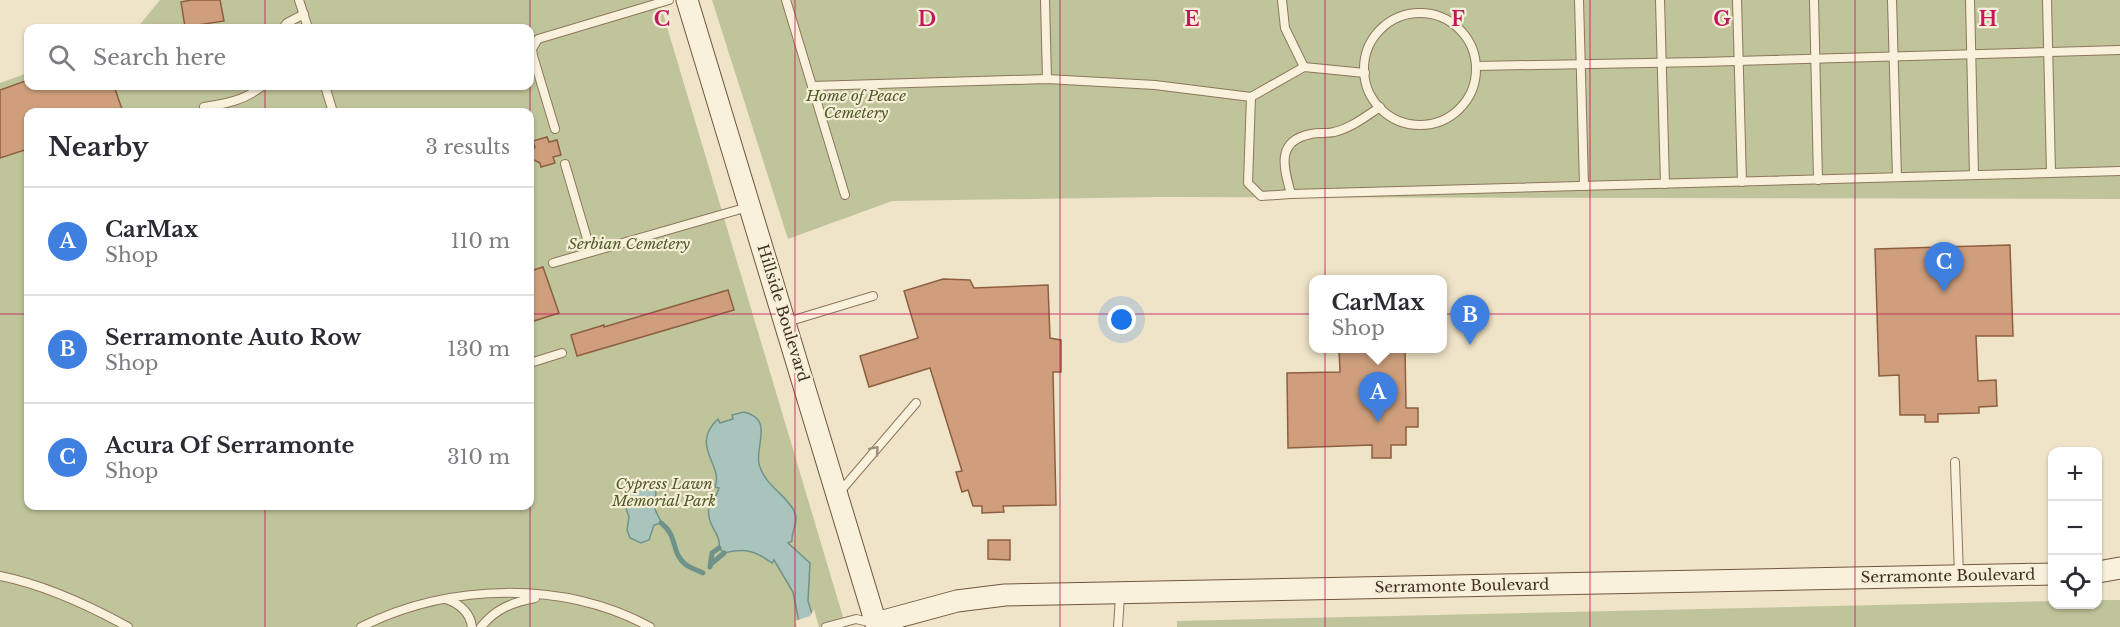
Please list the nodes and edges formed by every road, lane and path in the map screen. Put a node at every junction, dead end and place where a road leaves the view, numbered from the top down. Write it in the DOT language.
graph roads {
  1 [pos="299,0"];
  2 [pos="669,0"];
  3 [pos="687,0"];
  4 [pos="786,0"];
  5 [pos="1045,0"];
  6 [pos="1282,0"];
  7 [pos="1579,0"];
  8 [pos="1660,0"];
  9 [pos="1737,0"];
  10 [pos="1814,0"];
  11 [pos="1892,0"];
  12 [pos="1970,0"];
  13 [pos="2047,0"];
  14 [pos="304,14"];
  15 [pos="286,24"];
  16 [pos="307,24"];
  17 [pos="534,46"];
  18 [pos="2120,50"];
  19 [pos="2048,52"];
  20 [pos="1971,54"];
  21 [pos="1894,57"];
  22 [pos="534,59"];
  23 [pos="1816,59"];
  24 [pos="1739,61"];
  25 [pos="1662,63"];
  26 [pos="1581,64"];
  27 [pos="1476,66"];
  28 [pos="1304,67"];
  29 [pos="1365,73"];
  30 [pos="1047,79"];
  31 [pos="813,86"];
  32 [pos="257,90"];
  33 [pos="326,90"];
  34 [pos="1251,97"];
  35 [pos="204,107"];
  36 [pos="1380,107"];
  37 [pos="332,108"];
  38 [pos="555,129"];
  39 [pos="565,164"];
  40 [pos="2120,171"];
  41 [pos="2051,173"];
  42 [pos="1974,175"];
  43 [pos="1897,177"];
  44 [pos="1818,180"];
  45 [pos="1742,182"];
  46 [pos="1665,184"];
  47 [pos="1584,186"];
  48 [pos="845,195"];
  49 [pos="1291,195"];
  50 [pos="749,206"];
  51 [pos="591,252"];
  52 [pos="553,263"];
  53 [pos="873,296"];
  54 [pos="785,322"];
  55 [pos="562,353"];
  56 [pos="534,362"];
  57 [pos="916,403"];
  58 [pos="1955,462"];
  59 [pos="837,495"];
  60 [pos="2120,568"];
  61 [pos="2102,571"];
  62 [pos="2048,574"];
  63 [pos="0,576"];
  64 [pos="1959,576"];
  65 [pos="1120,592"];
  66 [pos="552,596"];
  67 [pos="444,599"];
  68 [pos="827,626"];
  69 [pos="875,626"];
  70 [pos="128,627"];
  71 [pos="361,627"];
  72 [pos="472,627"];
  73 [pos="481,627"];
  74 [pos="651,627"];
  75 [pos="1118,627"];
  1 -- 14 [label="lane"];
  2 -- 17 [label="lane"];
  3 -- 50 [label="main road, Hillside Boulevard"];
  4 -- 31 [label="lane"];
  5 -- 30 [label="lane"];
  6 -- 28 [label="lane"];
  7 -- 26 [label="lane"];
  8 -- 25 [label="lane"];
  9 -- 24 [label="lane"];
  10 -- 23 [label="lane"];
  11 -- 21 [label="lane"];
  12 -- 20 [label="lane"];
  13 -- 19 [label="lane"];
  14 -- 15 [label="lane"];
  14 -- 16 [label="lane"];
  18 -- 19 [label="lane"];
  19 -- 20 [label="lane"];
  19 -- 41 [label="lane"];
  20 -- 21 [label="lane"];
  20 -- 42 [label="lane"];
  21 -- 23 [label="lane"];
  21 -- 43 [label="lane"];
  22 -- 38 [label="lane"];
  23 -- 24 [label="lane"];
  23 -- 44 [label="lane"];
  24 -- 25 [label="lane"];
  24 -- 45 [label="lane"];
  25 -- 26 [label="lane"];
  25 -- 46 [label="lane"];
  26 -- 27 [label="lane"];
  26 -- 47 [label="lane"];
  27 -- 29 [label="lane"];
  27 -- 36 [label="lane"];
  28 -- 29 [label="lane"];
  28 -- 34 [label="lane"];
  29 -- 36 [label="lane"];
  30 -- 31 [label="lane"];
  30 -- 34 [label="lane"];
  31 -- 48 [label="lane"];
  32 -- 35 [label="lane"];
  33 -- 37 [label="lane"];
  34 -- 49 [label="lane"];
  36 -- 49 [label="lane"];
  39 -- 51 [label="lane"];
  40 -- 41 [label="lane"];
  41 -- 42 [label="lane"];
  42 -- 43 [label="lane"];
  43 -- 44 [label="lane"];
  44 -- 45 [label="lane"];
  45 -- 46 [label="lane"];
  46 -- 47 [label="lane"];
  47 -- 49 [label="lane"];
  50 -- 51 [label="lane"];
  50 -- 54 [label="main road, Hillside Boulevard"];
  51 -- 52 [label="lane"];
  53 -- 54 [label="lane"];
  54 -- 59 [label="main road, Hillside Boulevard"];
  55 -- 56 [label="lane"];
  59 -- 57 [label="lane, one-way"];
  58 -- 64 [label="lane"];
  59 -- 69 [label="main road, Hillside Boulevard"];
  60 -- 61 [label="main road"];
  62 -- 64 [label="main road, Serramonte Boulevard"];
  63 -- 70 [label="lane"];
  64 -- 65 [label="main road, Serramonte Boulevard"];
  65 -- 69 [label="main road, Serramonte Boulevard"];
  65 -- 75 [label="lane"];
  66 -- 67 [label="lane"];
  66 -- 73 [label="lane"];
  66 -- 74 [label="lane"];
  67 -- 71 [label="lane"];
  67 -- 72 [label="lane"];
  68 -- 69 [label="lane"];
}
